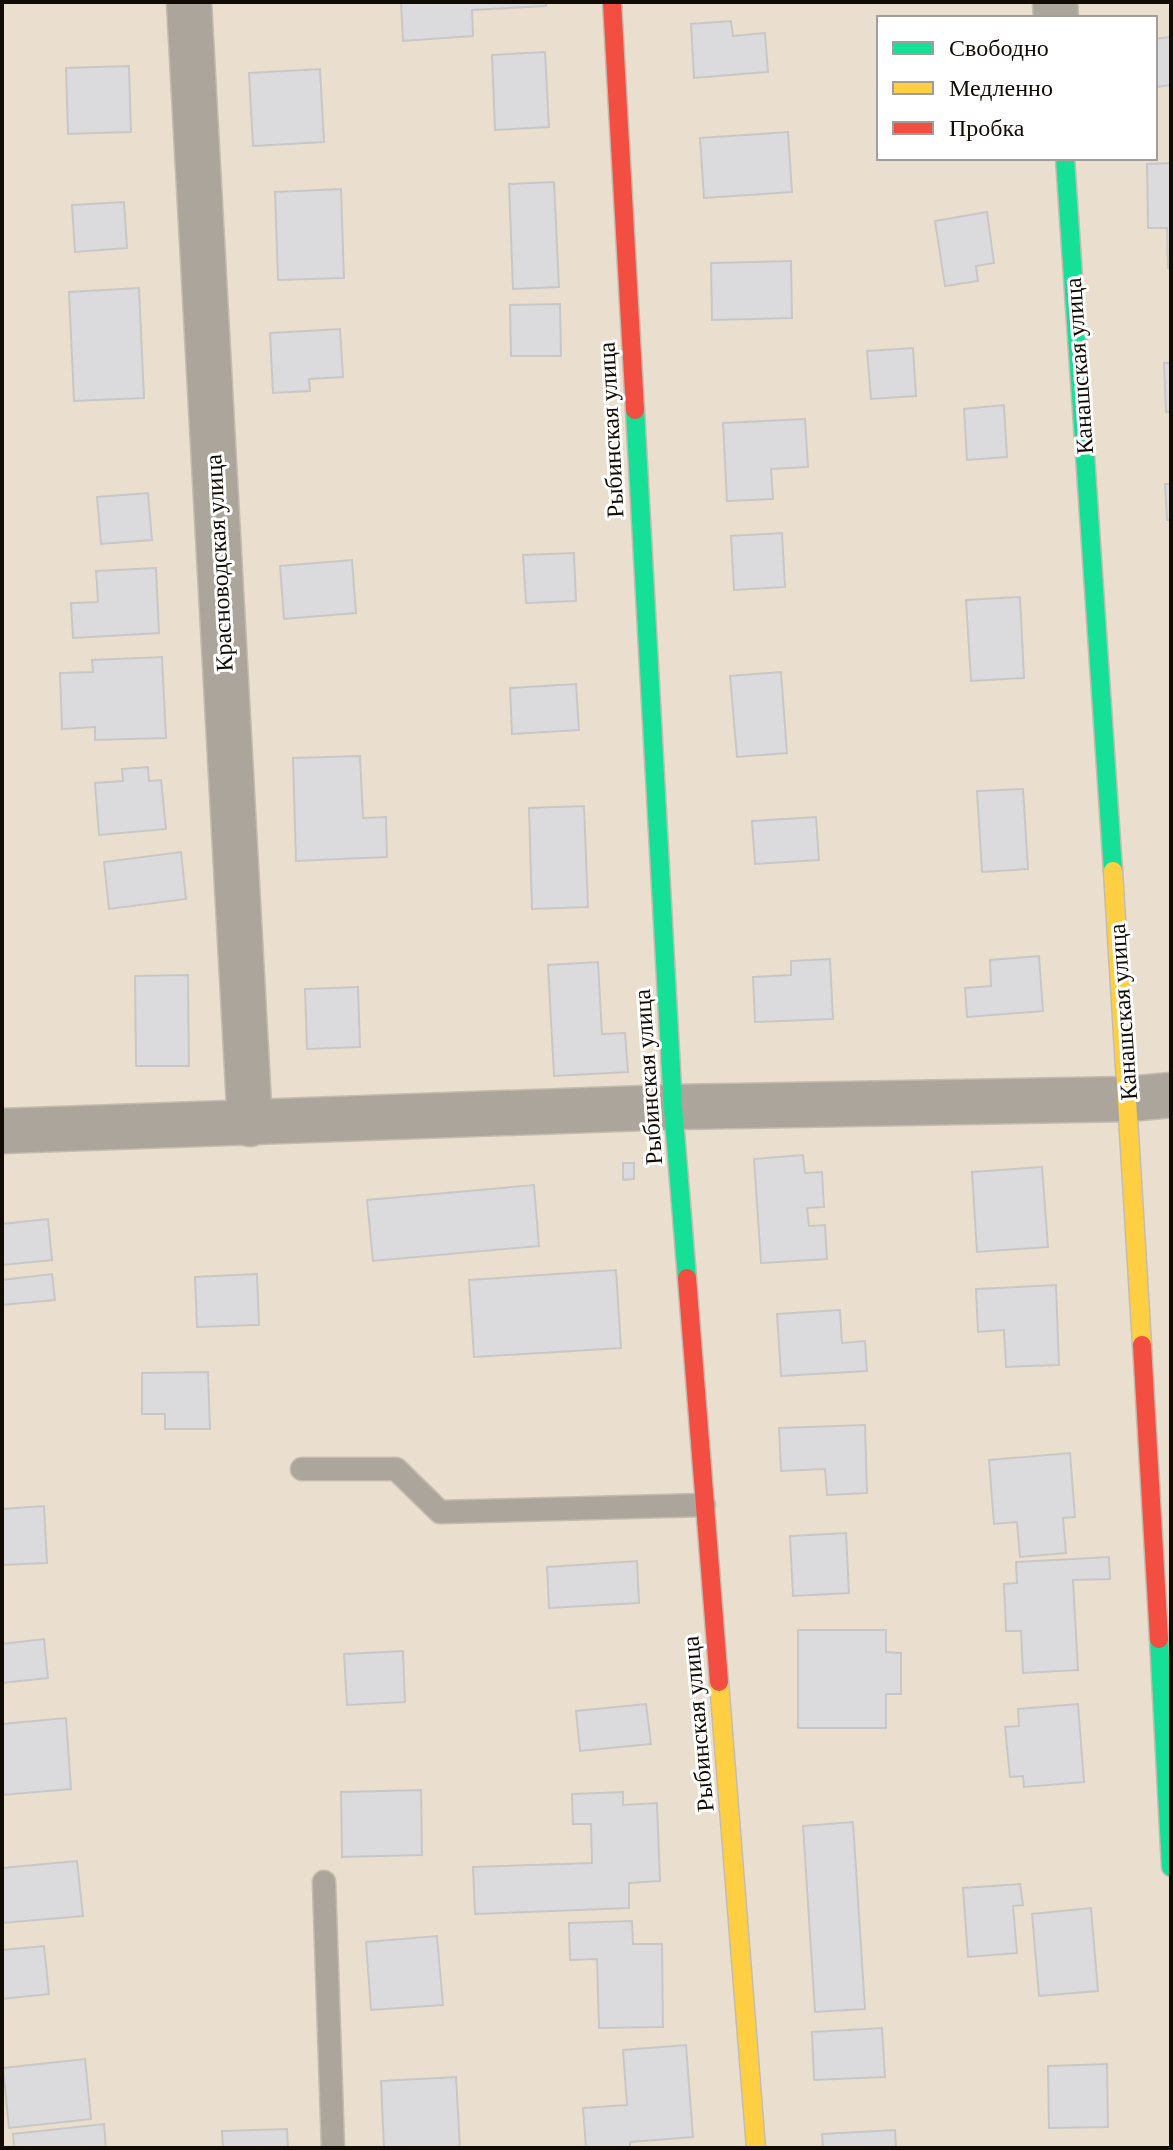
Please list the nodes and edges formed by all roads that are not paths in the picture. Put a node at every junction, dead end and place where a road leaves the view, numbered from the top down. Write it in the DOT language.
graph roads {
  1 [pos="189,2"];
  2 [pos="612,2"];
  3 [pos="1065,160"];
  4 [pos="1150,1097"];
  5 [pos="673,1107"];
  6 [pos="250,1124"];
  7 [pos="2,1131"];
  8 [pos="302,1469"];
  9 [pos="704,1505"];
  10 [pos="1171,1867"];
  11 [pos="324,1882"];
  12 [pos="333,2148"];
  13 [pos="756,2148"];
  1 -- 6 [label="street, Красноводская улица"];
  2 -- 5 [label="street, Рыбинская улица"];
  3 -- 4 [label="street, Канашская улица"];
  4 -- 5 [label="street"];
  4 -- 10 [label="street, Канашская улица"];
  5 -- 6 [label="street"];
  5 -- 9 [label="street, Рыбинская улица"];
  6 -- 7 [label="street"];
  8 -- 9 [label="lane"];
  9 -- 13 [label="street, Рыбинская улица"];
  11 -- 12 [label="lane"];
}
